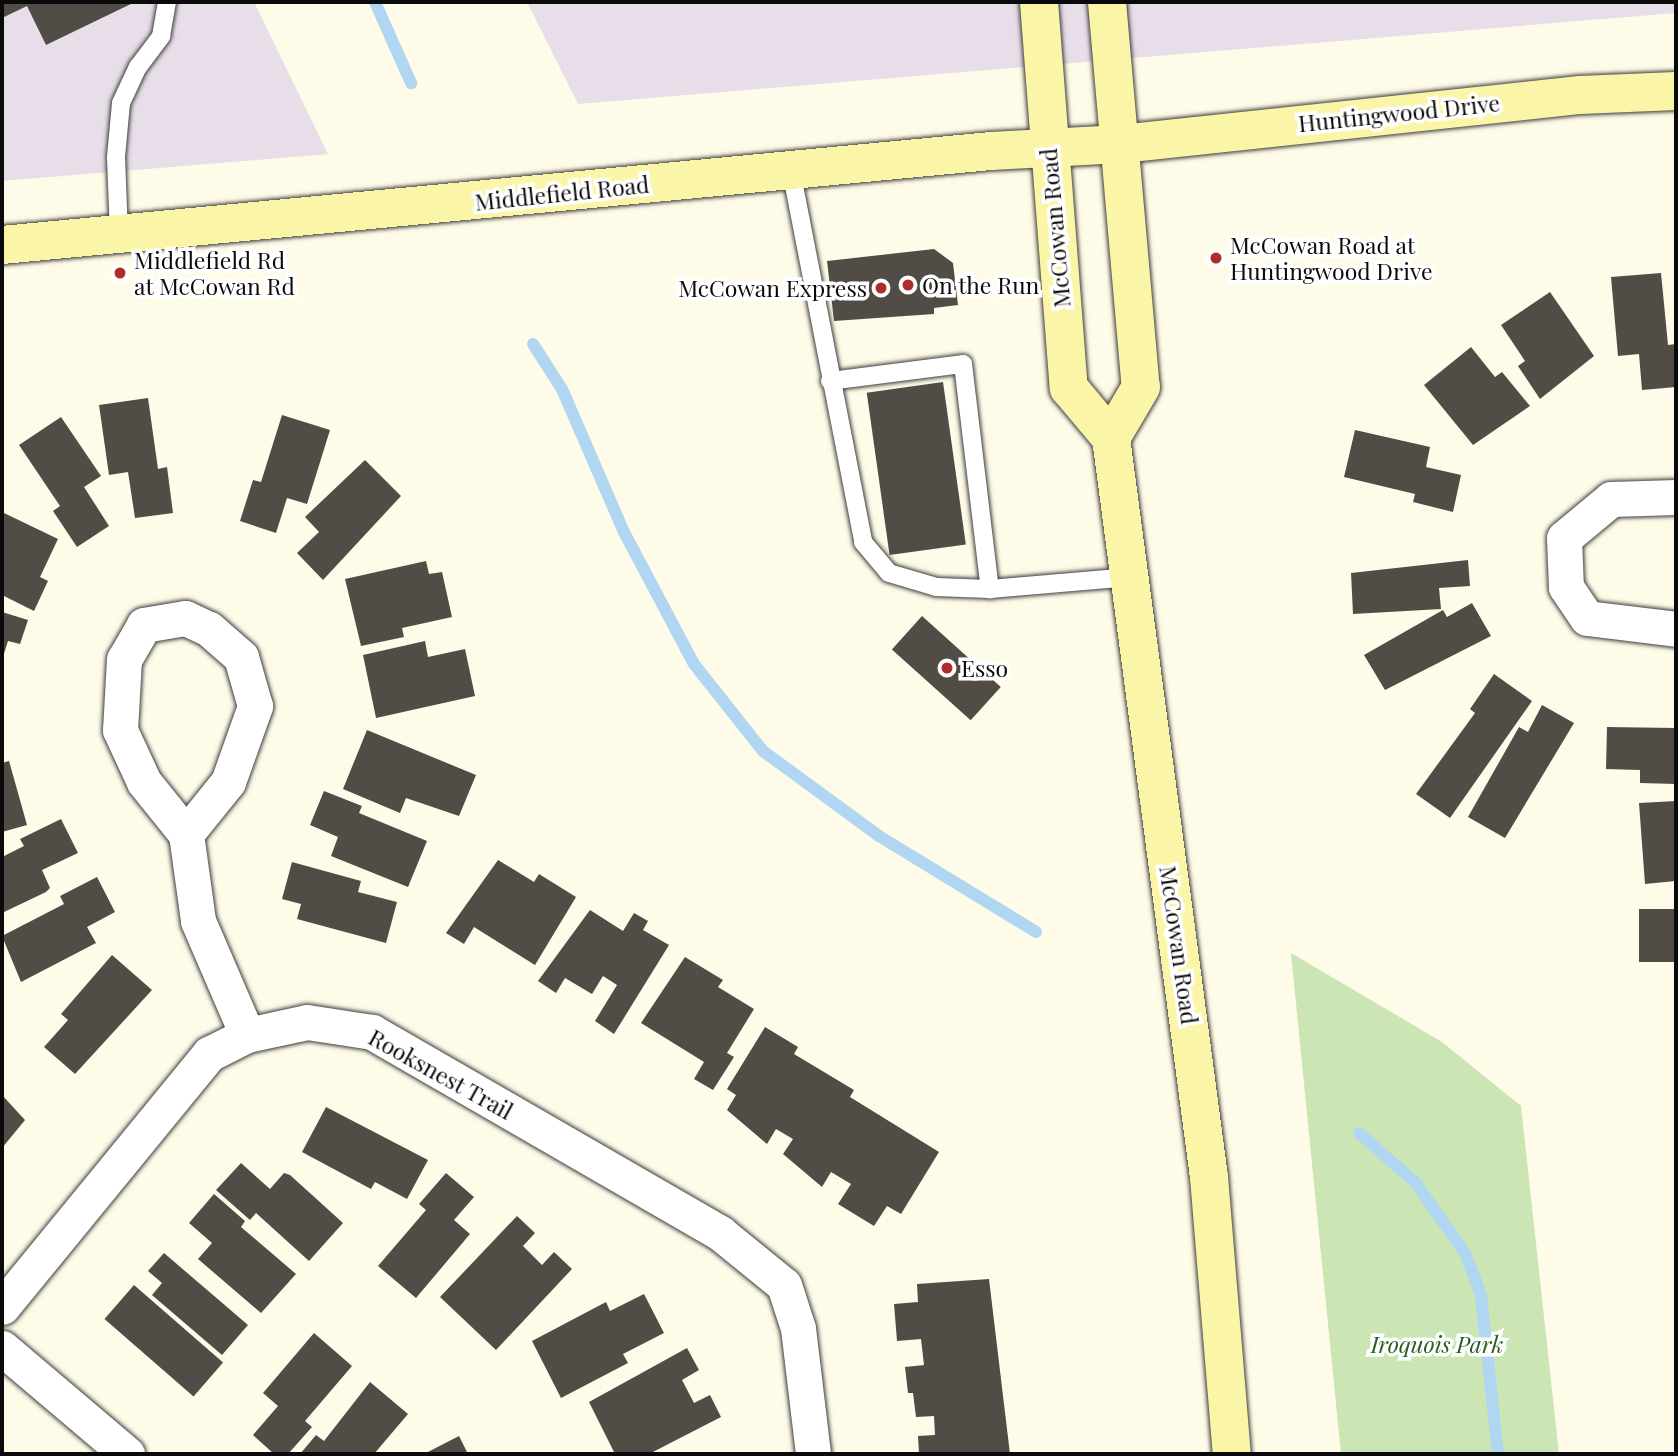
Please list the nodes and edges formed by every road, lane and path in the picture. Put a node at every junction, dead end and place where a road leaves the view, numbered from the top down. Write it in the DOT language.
graph roads {
  1 [pos="167,2"];
  2 [pos="1039,2"];
  3 [pos="1107,2"];
  4 [pos="1676,92"];
  5 [pos="1121,144"];
  6 [pos="1048,148"];
  7 [pos="791,170"];
  8 [pos="119,235"];
  9 [pos="2,245"];
  10 [pos="830,380"];
  11 [pos="1111,438"];
  12 [pos="1676,497"];
  13 [pos="1130,576"];
  14 [pos="989,589"];
  15 [pos="1676,629"];
  16 [pos="186,834"];
  17 [pos="247,1035"];
  18 [pos="2,1307"];
  19 [pos="2,1348"];
  20 [pos="127,1454"];
  21 [pos="813,1454"];
  22 [pos="1232,1454"];
  1 -- 8 [label="lane"];
  2 -- 6 [label="main road, McCowan Road"];
  3 -- 5 [label="main road"];
  4 -- 5 [label="main road, Huntingwood Drive"];
  5 -- 6 [label="main road, Middlefield Road"];
  5 -- 11 [label="main road"];
  6 -- 7 [label="main road, Middlefield Road"];
  6 -- 11 [label="main road, McCowan Road"];
  7 -- 8 [label="main road, Middlefield Road"];
  7 -- 10 [label="lane"];
  8 -- 9 [label="main road, Middlefield Road"];
  10 -- 14 [label="lane"];
  10 -- 14 [label="lane"];
  11 -- 13 [label="main road, McCowan Road"];
  12 -- 15 [label="street"];
  13 -- 14 [label="lane"];
  13 -- 22 [label="main road, McCowan Road"];
  16 -- 16 [label="street"];
  16 -- 17 [label="street"];
  17 -- 18 [label="street, Rooksnest Trail"];
  17 -- 21 [label="street, Rooksnest Trail"];
  19 -- 20 [label="street"];
}
